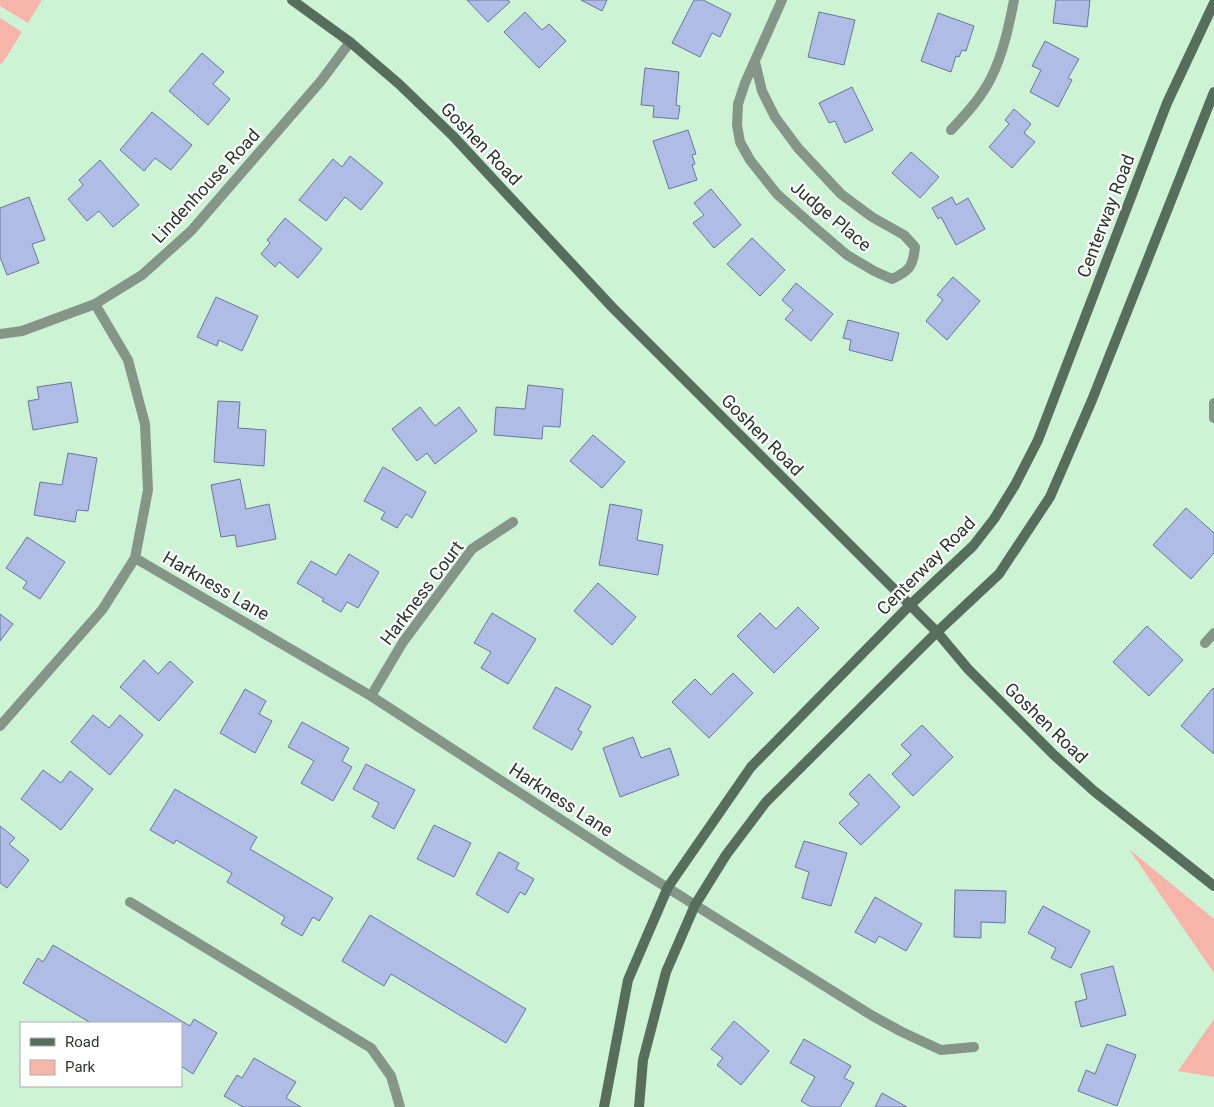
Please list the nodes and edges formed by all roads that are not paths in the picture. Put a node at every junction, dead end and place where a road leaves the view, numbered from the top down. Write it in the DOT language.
graph roads {
  1 [pos="292,0"];
  2 [pos="782,0"];
  3 [pos="1014,0"];
  4 [pos="1214,3"];
  5 [pos="350,42"];
  6 [pos="755,62"];
  7 [pos="1214,92"];
  8 [pos="951,130"];
  9 [pos="95,304"];
  10 [pos="0,334"];
  11 [pos="1214,403"];
  12 [pos="1214,418"];
  13 [pos="513,522"];
  14 [pos="135,558"];
  15 [pos="909,606"];
  16 [pos="937,632"];
  17 [pos="1214,633"];
  18 [pos="1206,643"];
  19 [pos="371,696"];
  20 [pos="0,726"];
  21 [pos="1214,886"];
  22 [pos="668,887"];
  23 [pos="130,902"];
  24 [pos="695,905"];
  25 [pos="974,1047"];
  26 [pos="400,1107"];
  27 [pos="604,1107"];
  28 [pos="639,1107"];
  1 -- 5 [label="street, Goshen Road"];
  2 -- 6 [label="street, Judge Place"];
  3 -- 8 [label="street"];
  4 -- 15 [label="street, Centerway Road"];
  5 -- 9 [label="street, Lindenhouse Road"];
  5 -- 15 [label="street, Goshen Road"];
  6 -- 6 [label="street, Judge Place"];
  7 -- 16 [label="street"];
  9 -- 10 [label="street, Lindenhouse Road"];
  9 -- 14 [label="street"];
  11 -- 12 [label="street"];
  13 -- 19 [label="street, Harkness Court"];
  14 -- 19 [label="street, Harkness Lane"];
  14 -- 20 [label="street"];
  15 -- 16 [label="street, Goshen Road"];
  15 -- 22 [label="street, Centerway Road"];
  16 -- 21 [label="street, Goshen Road"];
  16 -- 24 [label="street"];
  17 -- 18 [label="street"];
  19 -- 22 [label="street, Harkness Lane"];
  22 -- 24 [label="street, Harkness Lane"];
  22 -- 27 [label="street, Centerway Road"];
  23 -- 26 [label="street"];
  24 -- 25 [label="street, Harkness Lane"];
  24 -- 28 [label="street"];
}
